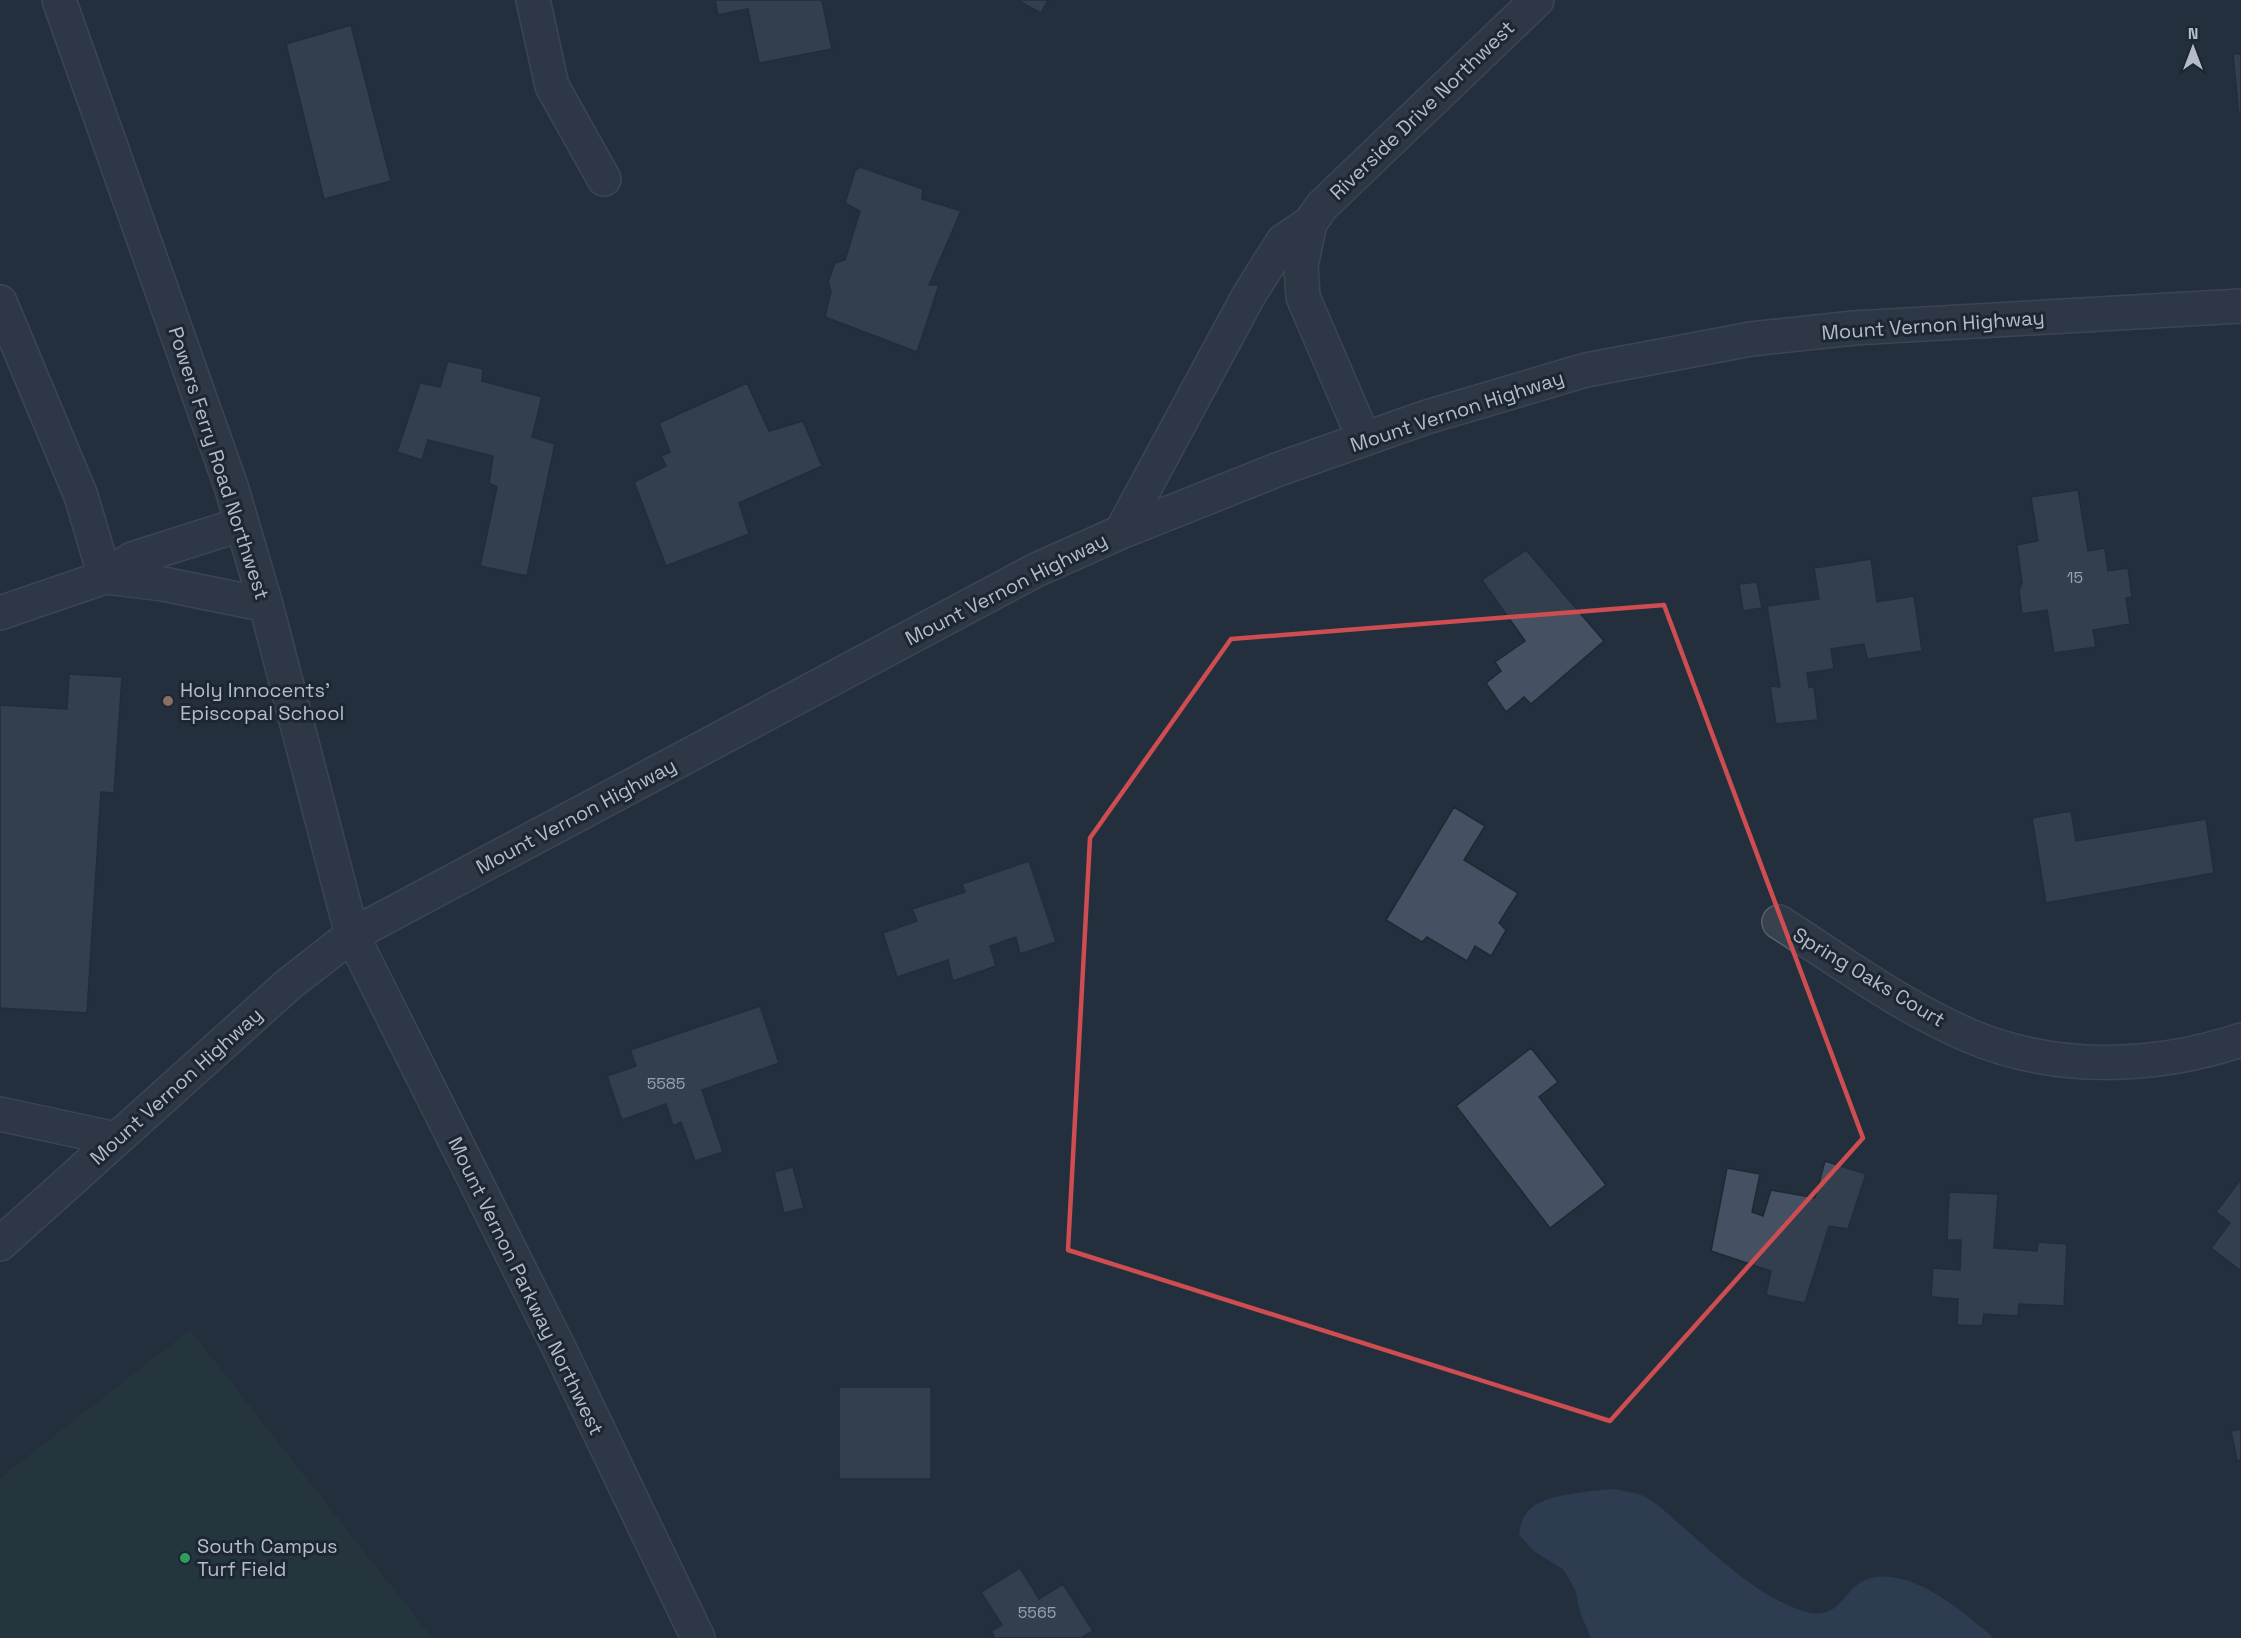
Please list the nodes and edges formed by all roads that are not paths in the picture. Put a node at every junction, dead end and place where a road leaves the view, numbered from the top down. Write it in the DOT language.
graph roads {
  1 [pos="59,0"];
  2 [pos="533,0"];
  3 [pos="1537,0"];
  4 [pos="604,179"];
  5 [pos="1310,223"];
  6 [pos="0,302"];
  7 [pos="2241,306"];
  8 [pos="1364,440"];
  9 [pos="242,524"];
  10 [pos="1121,532"];
  11 [pos="105,577"];
  12 [pos="266,605"];
  13 [pos="0,613"];
  14 [pos="1779,922"];
  15 [pos="352,935"];
  16 [pos="2241,1040"];
  17 [pos="0,1114"];
  18 [pos="117,1139"];
  19 [pos="0,1244"];
  20 [pos="698,1638"];
  1 -- 9 [label="street, Powers Ferry Road Northwest"];
  2 -- 4 [label="street"];
  3 -- 5 [label="street, Riverside Drive Northwest"];
  5 -- 8 [label="street"];
  5 -- 10 [label="street"];
  6 -- 11 [label="street"];
  7 -- 8 [label="street, Mount Vernon Highway"];
  8 -- 10 [label="street, Mount Vernon Highway"];
  9 -- 11 [label="street"];
  9 -- 12 [label="street, Powers Ferry Road Northwest"];
  10 -- 15 [label="street, Mount Vernon Highway"];
  11 -- 12 [label="street"];
  11 -- 13 [label="street"];
  12 -- 15 [label="street, Powers Ferry Road Northwest"];
  14 -- 16 [label="street, Spring Oaks Court"];
  15 -- 18 [label="street, Mount Vernon Highway"];
  15 -- 20 [label="street, Mount Vernon Parkway Northwest"];
  17 -- 18 [label="street"];
  18 -- 19 [label="street, Mount Vernon Highway"];
}
